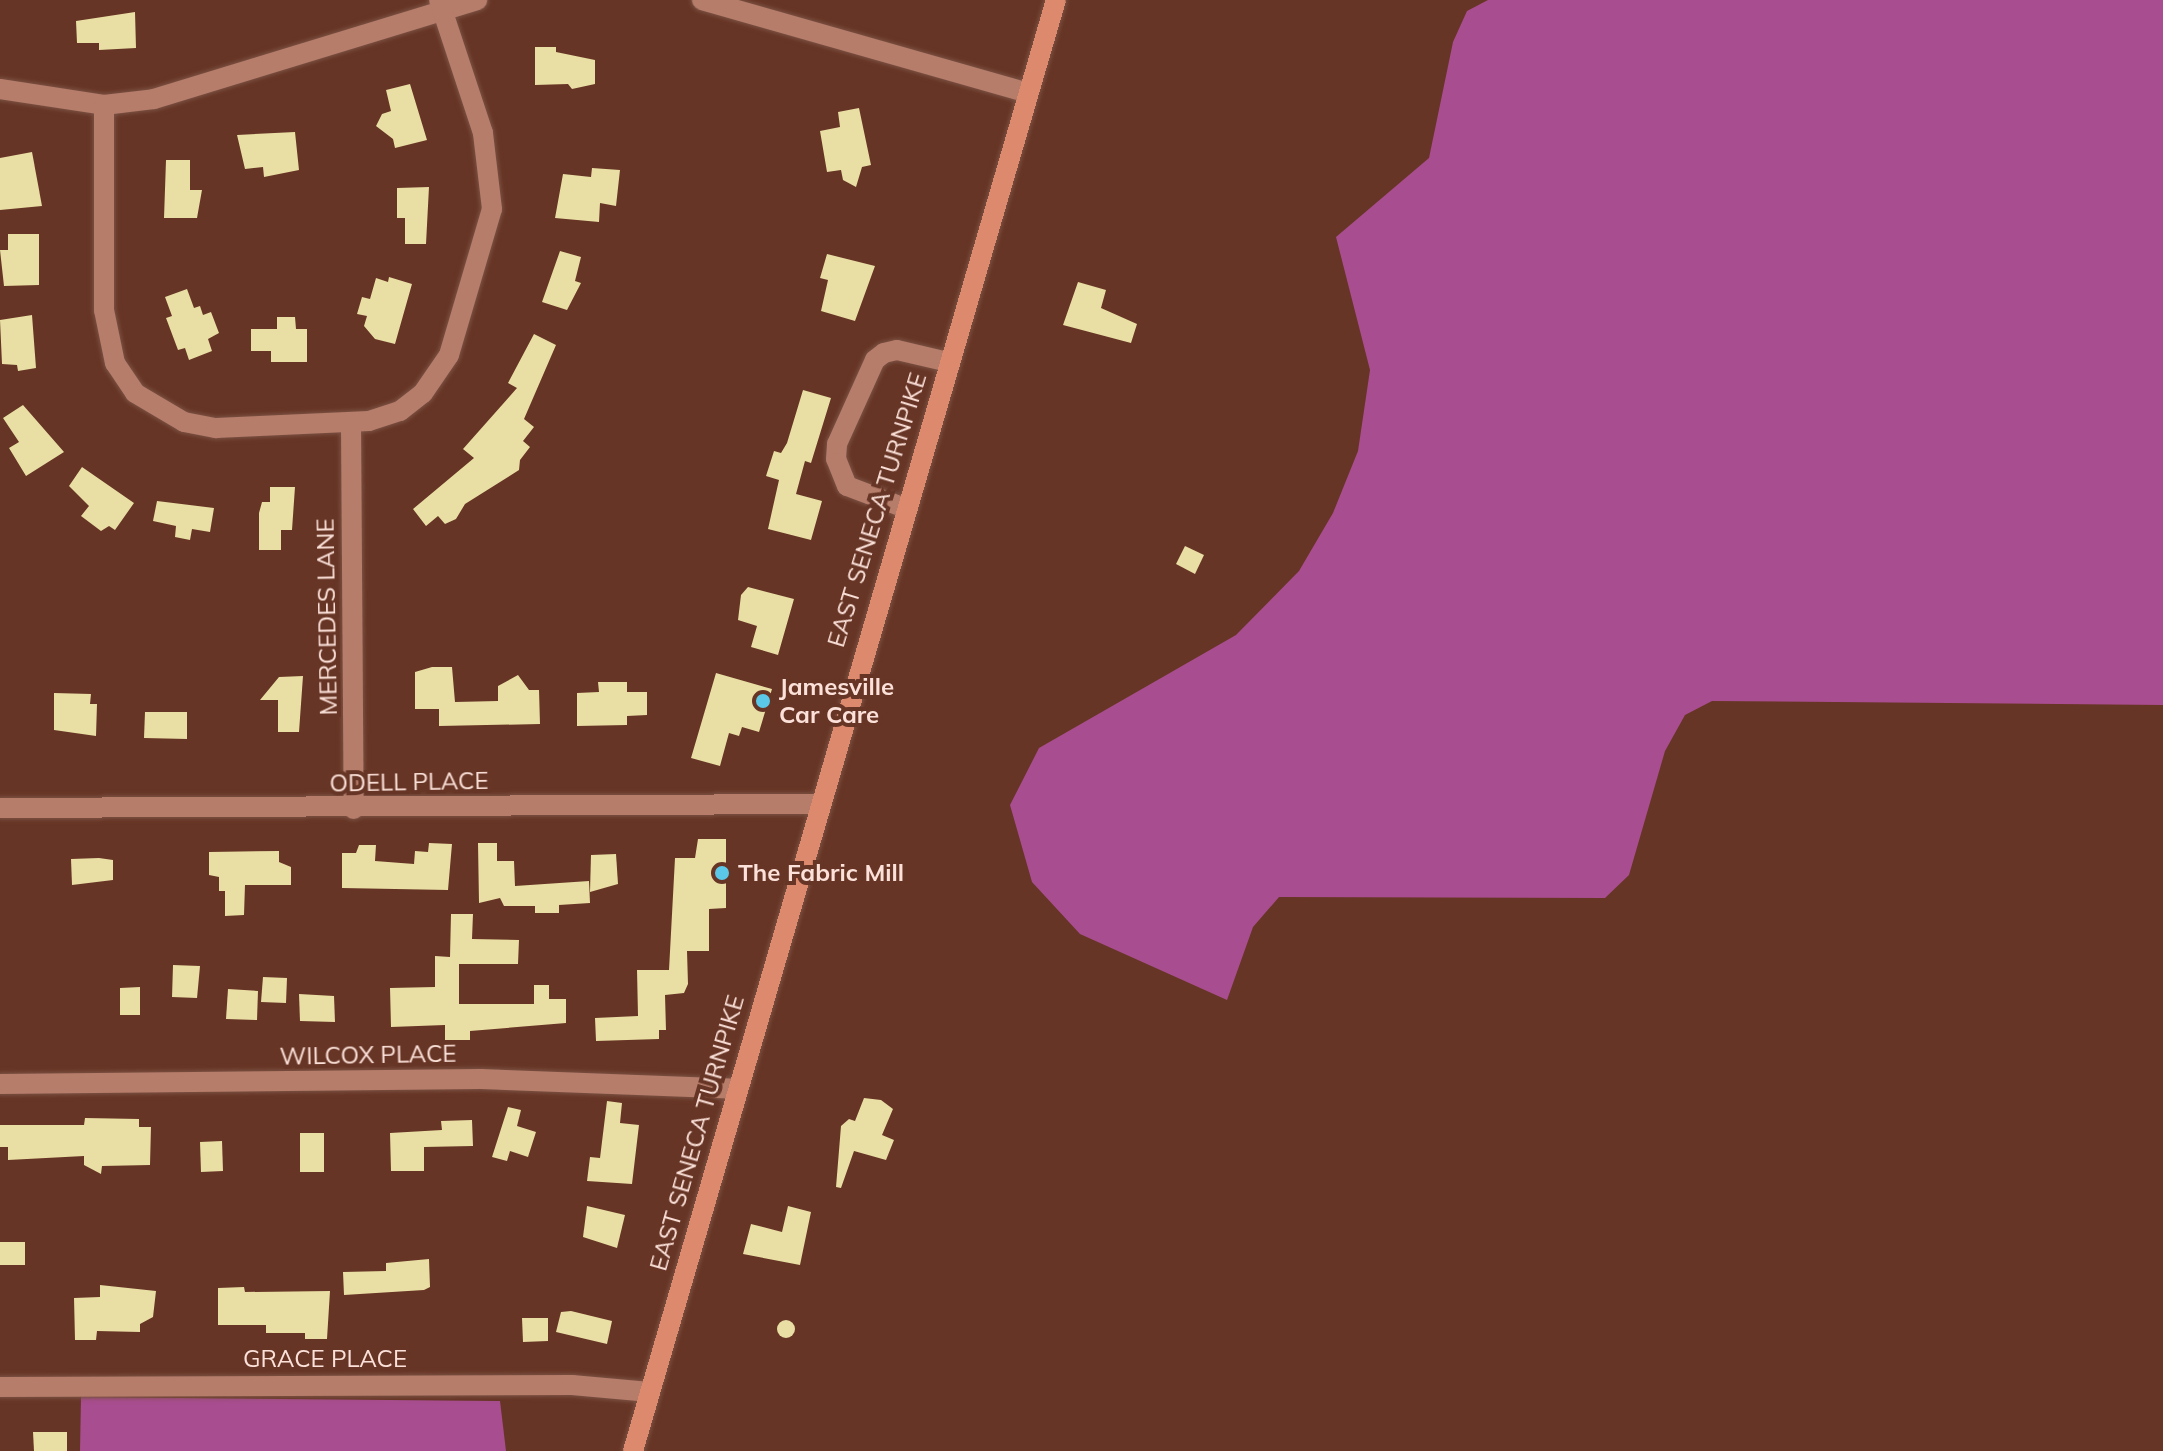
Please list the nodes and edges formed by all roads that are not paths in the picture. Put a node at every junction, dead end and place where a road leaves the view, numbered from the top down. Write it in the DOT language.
graph roads {
  1 [pos="477,0"];
  2 [pos="702,0"];
  3 [pos="1056,0"];
  4 [pos="440,5"];
  5 [pos="0,89"];
  6 [pos="1028,93"];
  7 [pos="104,105"];
  8 [pos="948,362"];
  9 [pos="351,424"];
  10 [pos="905,508"];
  11 [pos="819,804"];
  12 [pos="0,808"];
  13 [pos="354,809"];
  14 [pos="0,1084"];
  15 [pos="736,1089"];
  16 [pos="0,1387"];
  17 [pos="650,1392"];
  18 [pos="633,1451"];
  1 -- 4 [label="street"];
  2 -- 6 [label="street"];
  3 -- 6 [label="main road, EAST SENECA TURNPIKE"];
  4 -- 7 [label="street"];
  4 -- 9 [label="street"];
  5 -- 7 [label="street"];
  6 -- 8 [label="main road, EAST SENECA TURNPIKE"];
  7 -- 9 [label="street"];
  8 -- 10 [label="main road, EAST SENECA TURNPIKE"];
  8 -- 10 [label="street"];
  9 -- 13 [label="street, MERCEDES LANE"];
  10 -- 11 [label="main road, EAST SENECA TURNPIKE"];
  11 -- 13 [label="street, ODELL PLACE"];
  11 -- 15 [label="main road, EAST SENECA TURNPIKE"];
  12 -- 13 [label="street, ODELL PLACE"];
  14 -- 15 [label="street, WILCOX PLACE"];
  15 -- 17 [label="main road, EAST SENECA TURNPIKE"];
  16 -- 17 [label="street, GRACE PLACE"];
  17 -- 18 [label="main road, EAST SENECA TURNPIKE"];
}
